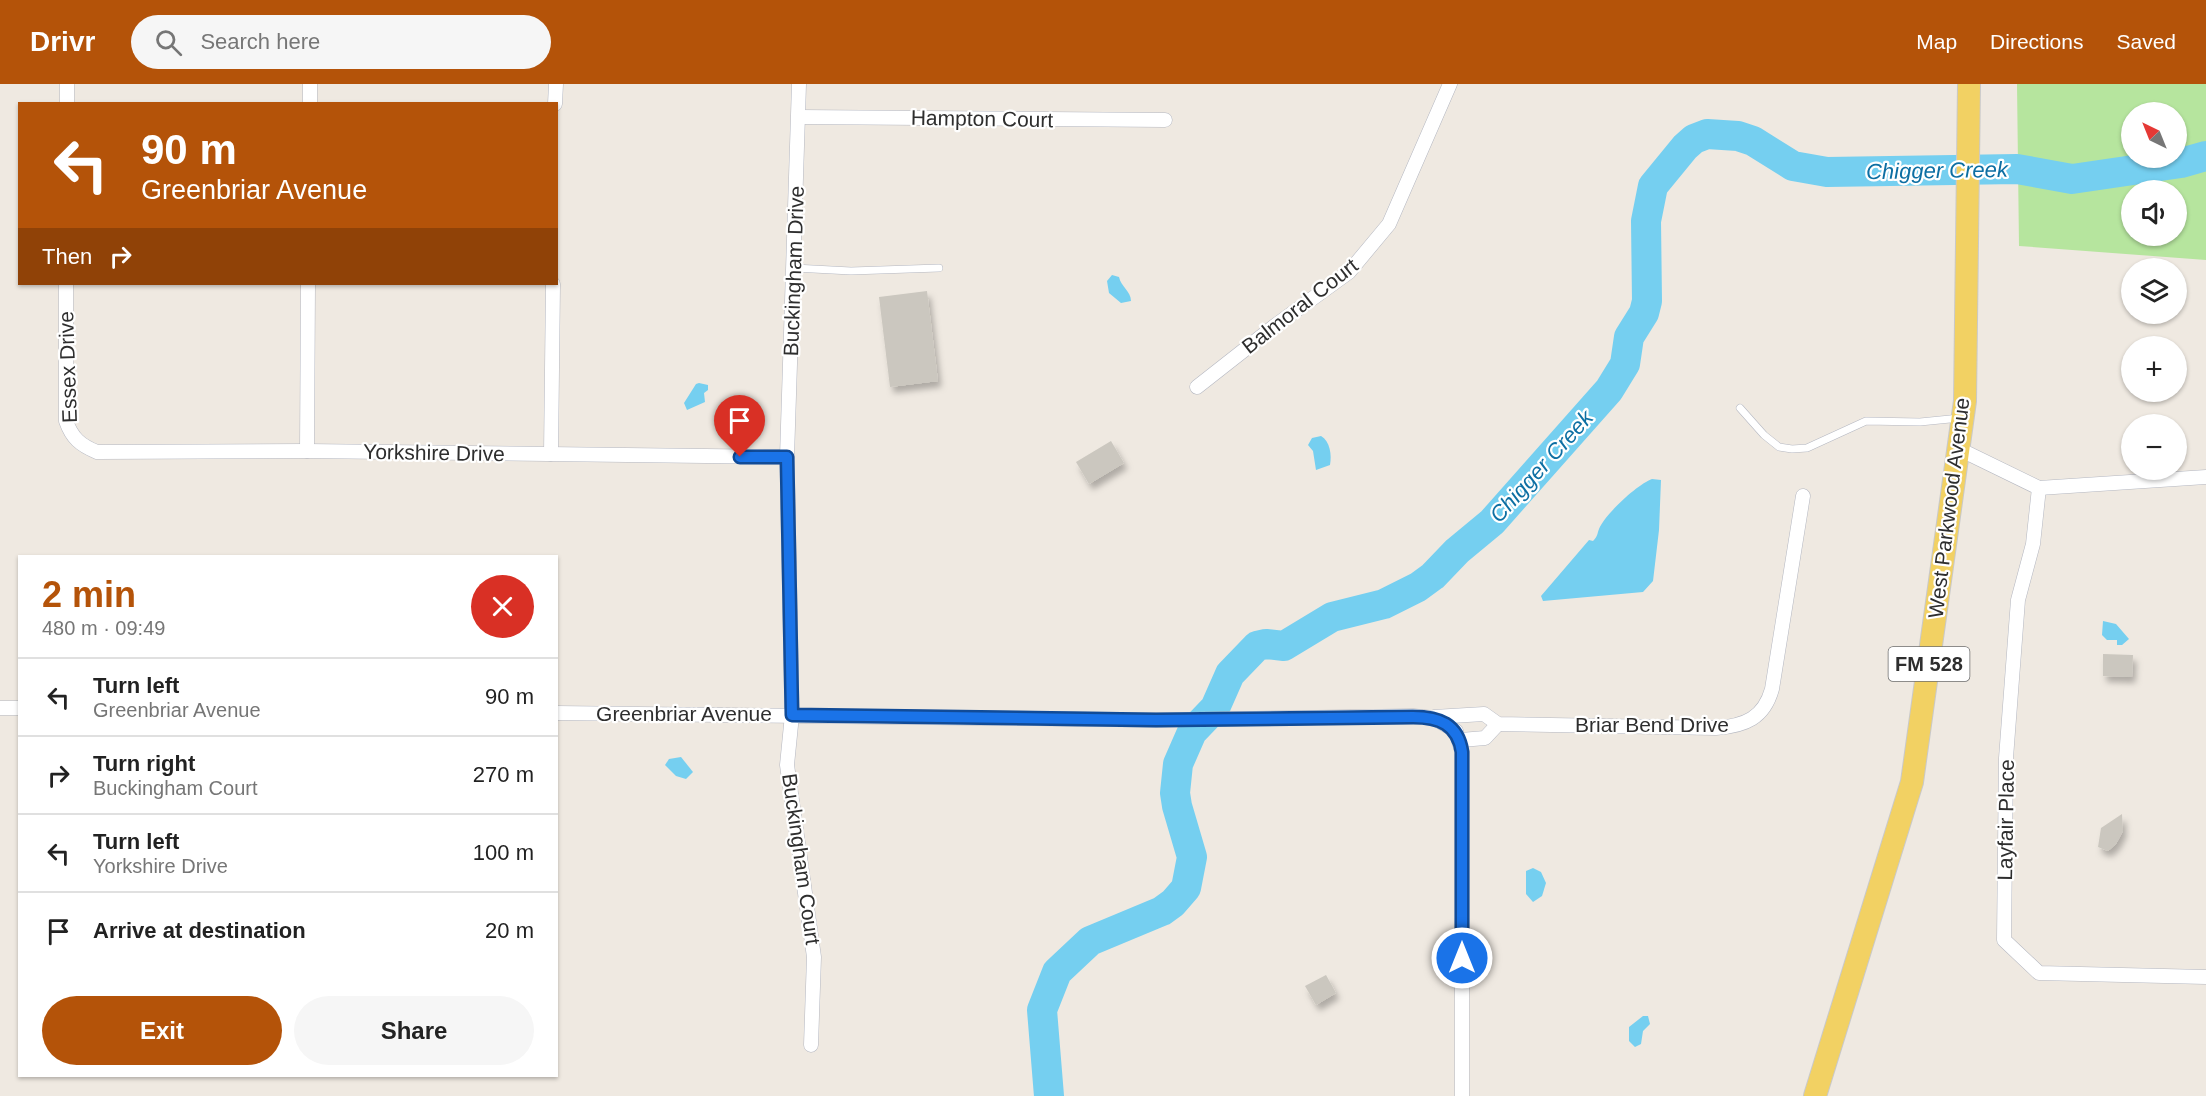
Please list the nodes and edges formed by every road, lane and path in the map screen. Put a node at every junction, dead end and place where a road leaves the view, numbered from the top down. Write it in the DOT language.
graph roads {
  1 [pos="67,84"];
  2 [pos="310,84"];
  3 [pos="556,84"];
  4 [pos="799,84"];
  5 [pos="1450,84"];
  6 [pos="1969,84"];
  7 [pos="67,102"];
  8 [pos="310,102"];
  9 [pos="555,102"];
  10 [pos="799,117"];
  11 [pos="1165,120"];
  12 [pos="794,268"];
  13 [pos="939,268"];
  14 [pos="66,285"];
  15 [pos="308,285"];
  16 [pos="553,285"];
  17 [pos="1197,387"];
  18 [pos="1740,408"];
  19 [pos="1963,418"];
  20 [pos="82,445"];
  21 [pos="1959,449"];
  22 [pos="307,451"];
  23 [pos="551,454"];
  24 [pos="787,457"];
  25 [pos="2206,477"];
  26 [pos="2039,488"];
  27 [pos="1803,496"];
  28 [pos="0,708"];
  29 [pos="18,708"];
  30 [pos="558,713"];
  31 [pos="792,715"];
  32 [pos="1425,717"];
  33 [pos="1498,724"];
  34 [pos="1458,736"];
  35 [pos="2206,977"];
  36 [pos="811,1045"];
  37 [pos="1462,1096"];
  38 [pos="1815,1096"];
  1 -- 7 [label="street"];
  2 -- 8 [label="street"];
  3 -- 9 [label="street"];
  4 -- 10 [label="street, Buckingham Drive"];
  5 -- 17 [label="street, Balmoral Court"];
  6 -- 19 [label="main road, West Parkwood Avenue / FM 528"];
  10 -- 11 [label="street, Hampton Court"];
  10 -- 12 [label="street, Buckingham Drive"];
  12 -- 13 [label="lane"];
  12 -- 24 [label="street, Buckingham Drive"];
  14 -- 20 [label="street, Essex Drive"];
  15 -- 22 [label="street"];
  16 -- 23 [label="street"];
  18 -- 19 [label="lane"];
  19 -- 21 [label="main road, West Parkwood Avenue / FM 528"];
  20 -- 22 [label="street, Yorkshire Drive"];
  21 -- 26 [label="street"];
  21 -- 38 [label="main road, West Parkwood Avenue / FM 528"];
  22 -- 23 [label="street, Yorkshire Drive"];
  23 -- 24 [label="street, Yorkshire Drive"];
  24 -- 31 [label="street, Buckingham Court"];
  25 -- 26 [label="street"];
  26 -- 35 [label="street, Layfair Place"];
  27 -- 33 [label="street, Briar Bend Drive"];
  28 -- 29 [label="street"];
  30 -- 31 [label="street, Greenbriar Avenue"];
  31 -- 32 [label="street, Greenbriar Avenue"];
  31 -- 36 [label="street, Buckingham Court"];
  32 -- 33 [label="street, Briar Bend Drive"];
  32 -- 34 [label="street, Greenbriar Avenue"];
  33 -- 34 [label="street"];
  34 -- 37 [label="street"];
}
